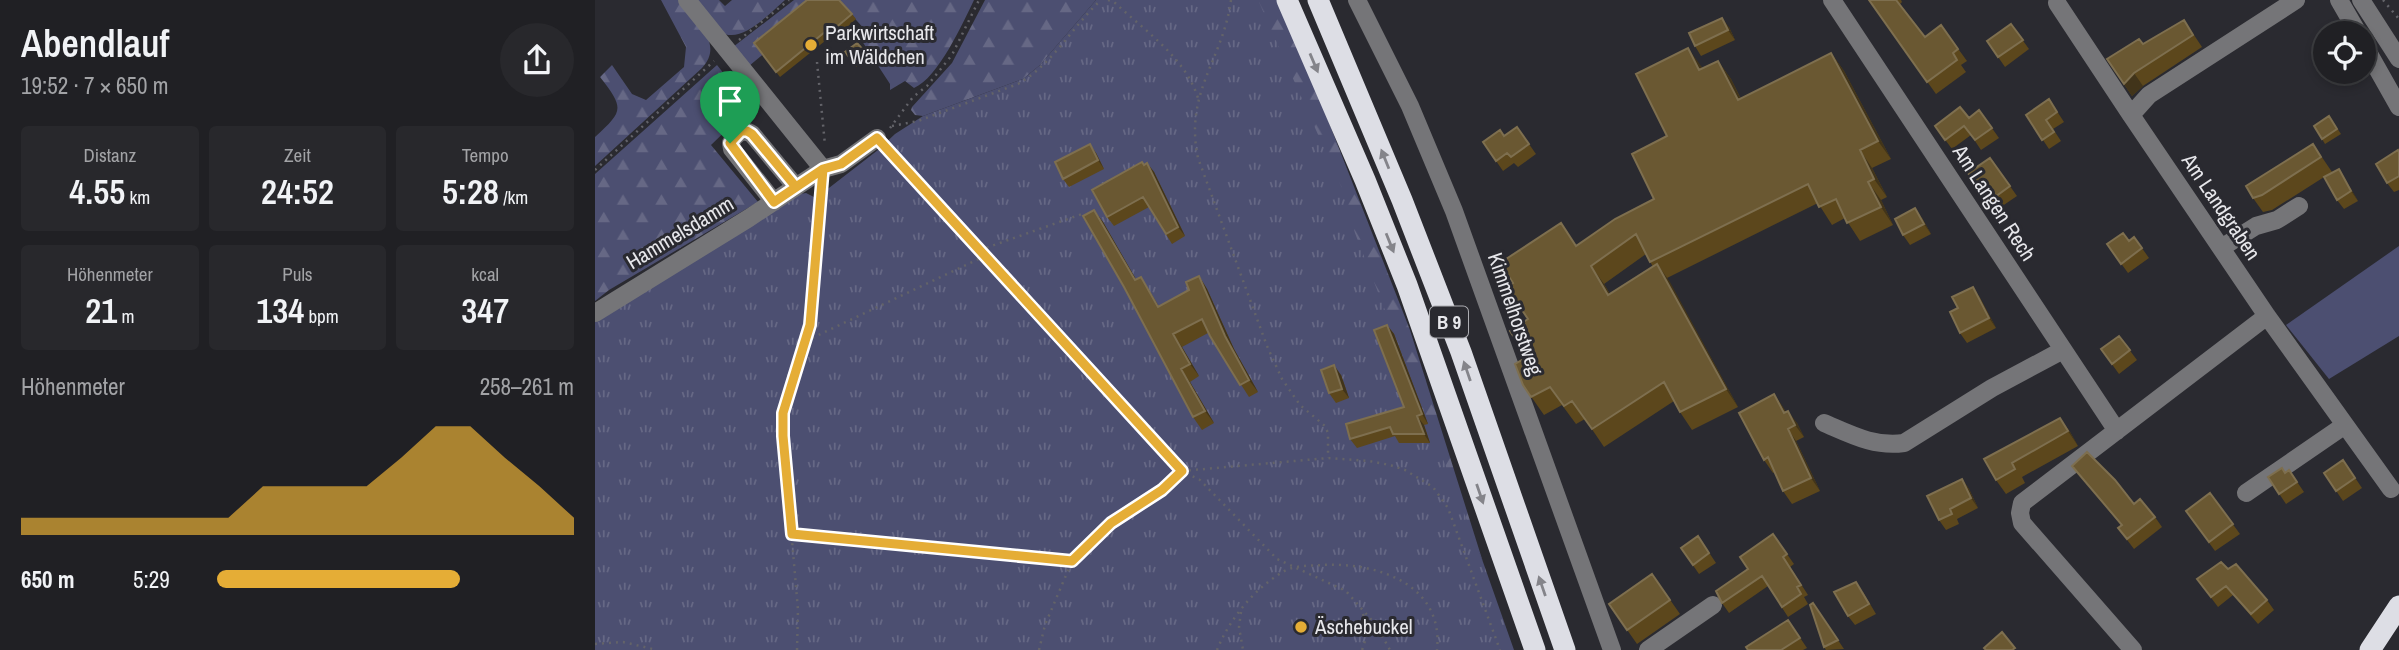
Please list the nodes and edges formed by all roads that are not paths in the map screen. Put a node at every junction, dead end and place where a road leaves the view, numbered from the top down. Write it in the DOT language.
graph roads {
  1 [pos="687,0"];
  2 [pos="1287,0"];
  3 [pos="1318,0"];
  4 [pos="1357,0"];
  5 [pos="1832,0"];
  6 [pos="2296,0"];
  7 [pos="2339,0"];
  8 [pos="2361,0"];
  9 [pos="2057,3"];
  10 [pos="2351,21"];
  11 [pos="2399,59"];
  12 [pos="2376,66"];
  13 [pos="2399,107"];
  14 [pos="2131,115"];
  15 [pos="884,132"];
  16 [pos="823,169"];
  17 [pos="796,187"];
  18 [pos="774,202"];
  19 [pos="2299,206"];
  20 [pos="2221,248"];
  21 [pos="595,313"];
  22 [pos="2267,316"];
  23 [pos="2063,350"];
  24 [pos="1824,423"];
  25 [pos="2345,425"];
  26 [pos="2117,431"];
  27 [pos="2391,489"];
  28 [pos="2246,492"];
  29 [pos="1713,605"];
  30 [pos="2399,606"];
  31 [pos="1535,650"];
  32 [pos="1565,650"];
  33 [pos="1612,650"];
  34 [pos="1648,650"];
  35 [pos="2133,650"];
  36 [pos="2370,650"];
  1 -- 16 [label="street"];
  2 -- 31 [label="highway, B 9, one-way"];
  32 -- 3 [label="highway, B 9, one-way"];
  4 -- 33 [label="street, Kimmelhorstweg"];
  5 -- 23 [label="street, Am Langen Rech"];
  6 -- 14 [label="street"];
  7 -- 10 [label="street"];
  8 -- 11 [label="street"];
  9 -- 14 [label="street, Am Landgraben"];
  12 -- 13 [label="street"];
  14 -- 20 [label="street, Am Landgraben"];
  15 -- 16 [label="street, Hammelsdamm"];
  16 -- 17 [label="street, Hammelsdamm"];
  17 -- 18 [label="street, Hammelsdamm"];
  17 -- 18 [label="street"];
  18 -- 21 [label="street, Hammelsdamm"];
  19 -- 20 [label="street"];
  20 -- 22 [label="street, Am Landgraben"];
  22 -- 25 [label="street, Am Landgraben"];
  22 -- 26 [label="street"];
  23 -- 24 [label="street"];
  23 -- 26 [label="street, Am Langen Rech"];
  25 -- 27 [label="street, Am Landgraben"];
  25 -- 28 [label="street"];
  26 -- 35 [label="street"];
  29 -- 34 [label="street"];
  30 -- 36 [label="highway"];
}
